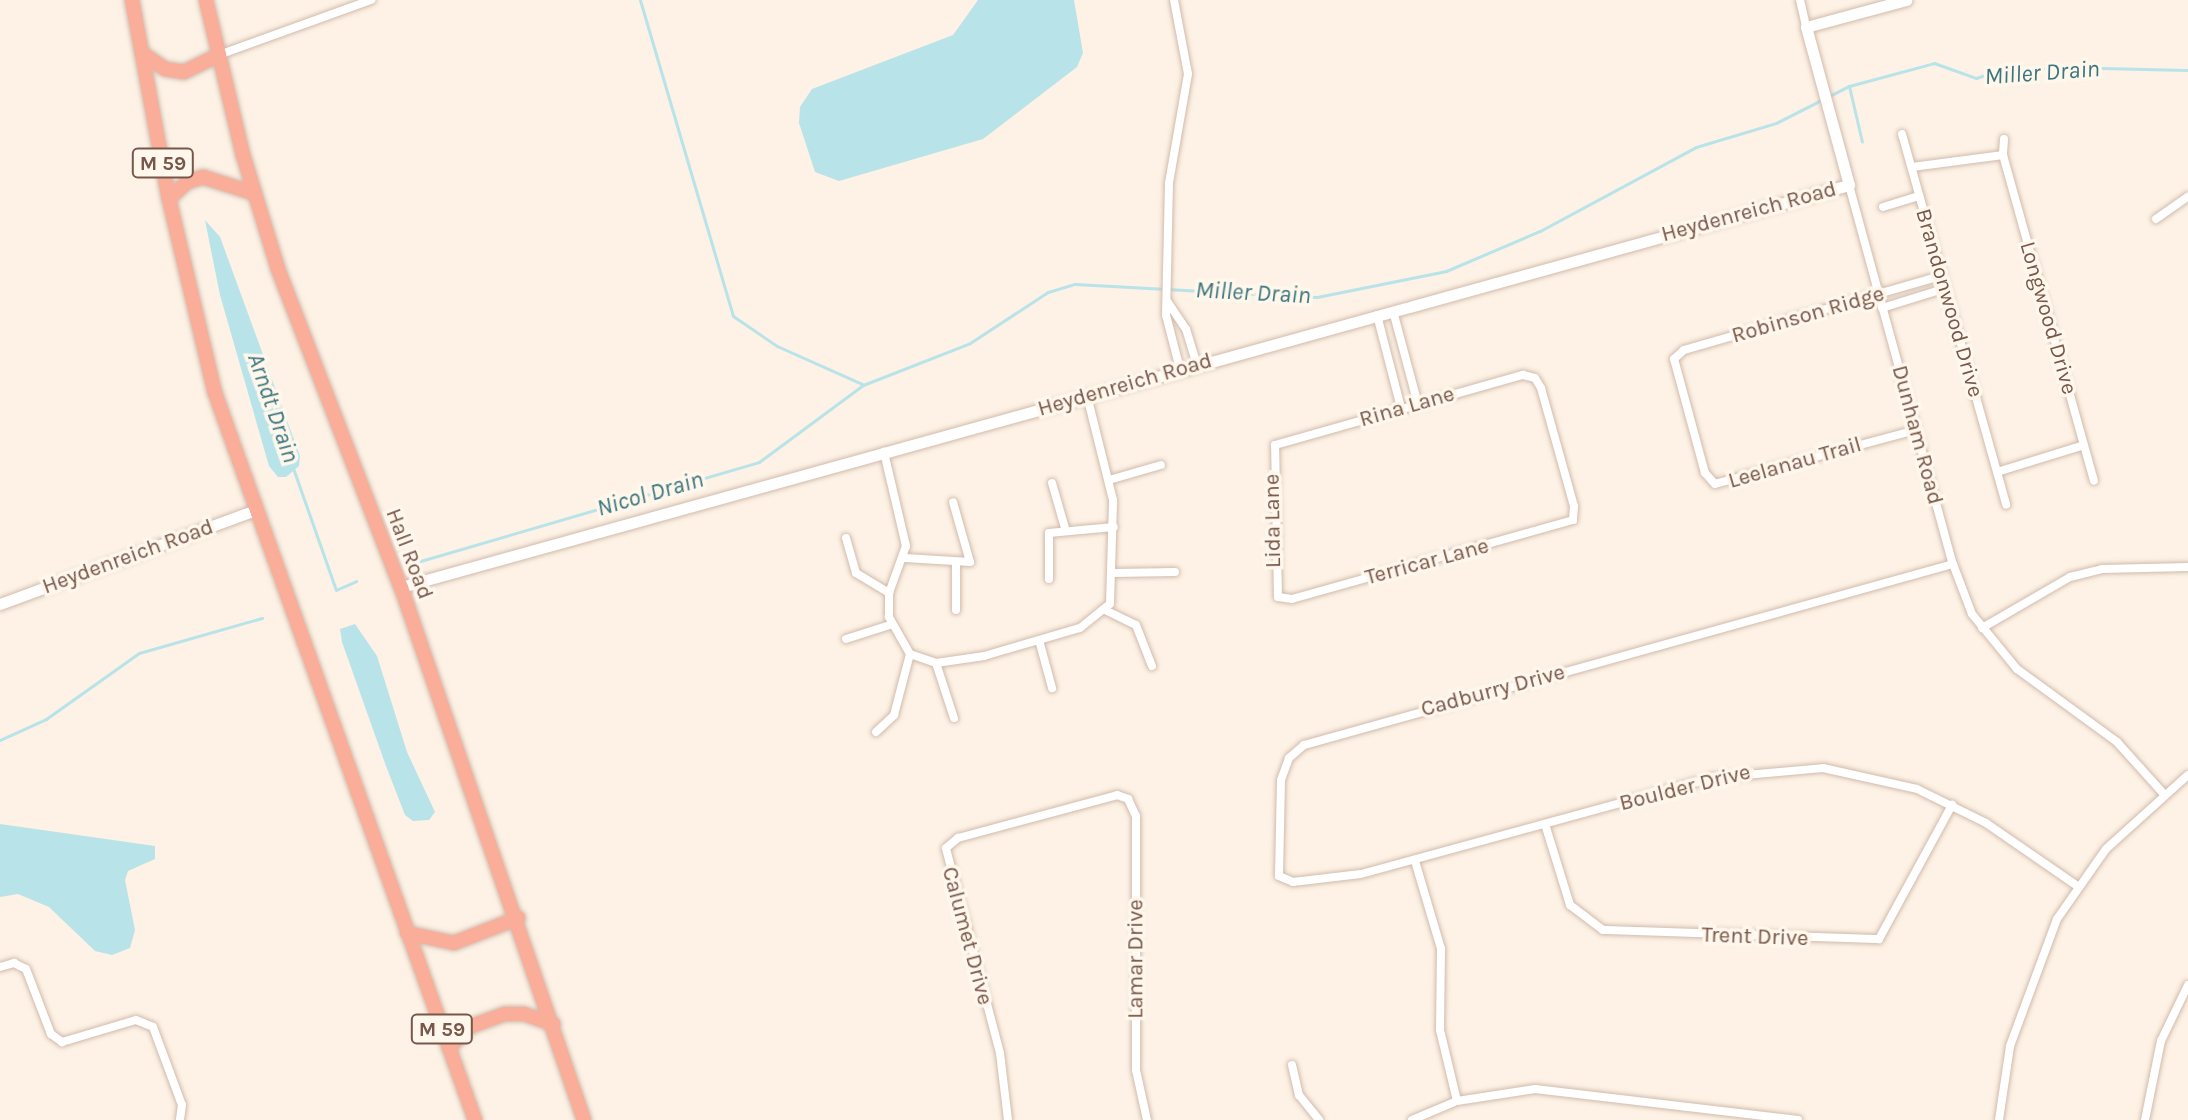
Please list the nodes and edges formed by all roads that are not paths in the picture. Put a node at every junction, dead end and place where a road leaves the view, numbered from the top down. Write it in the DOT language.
graph roads {
  1 [pos="132,0"];
  2 [pos="206,0"];
  3 [pos="371,0"];
  4 [pos="1174,0"];
  5 [pos="1800,0"];
  6 [pos="1906,0"];
  7 [pos="1806,27"];
  8 [pos="142,53"];
  9 [pos="219,55"];
  10 [pos="1902,134"];
  11 [pos="2004,139"];
  12 [pos="2003,155"];
  13 [pos="1912,167"];
  14 [pos="1849,185"];
  15 [pos="253,193"];
  16 [pos="1919,196"];
  17 [pos="2188,197"];
  18 [pos="169,199"];
  19 [pos="1883,207"];
  20 [pos="2156,219"];
  21 [pos="1940,276"];
  22 [pos="1943,289"];
  23 [pos="1878,295"];
  24 [pos="1167,301"];
  25 [pos="1882,308"];
  26 [pos="1393,311"];
  27 [pos="1377,315"];
  28 [pos="1676,354"];
  29 [pos="1197,365"];
  30 [pos="1180,369"];
  31 [pos="1087,396"];
  32 [pos="1418,404"];
  33 [pos="1401,408"];
  34 [pos="1916,430"];
  35 [pos="1279,442"];
  36 [pos="2084,445"];
  37 [pos="884,452"];
  38 [pos="1161,465"];
  39 [pos="1997,472"];
  40 [pos="1109,480"];
  41 [pos="2094,481"];
  42 [pos="1052,483"];
  43 [pos="953,502"];
  44 [pos="2006,505"];
  45 [pos="255,510"];
  46 [pos="1573,520"];
  47 [pos="1114,527"];
  48 [pos="1065,528"];
  49 [pos="846,538"];
  50 [pos="905,558"];
  51 [pos="956,562"];
  52 [pos="1953,564"];
  53 [pos="2188,567"];
  54 [pos="1175,572"];
  55 [pos="1114,573"];
  56 [pos="1049,579"];
  57 [pos="401,587"];
  58 [pos="889,593"];
  59 [pos="1281,599"];
  60 [pos="0,604"];
  61 [pos="956,610"];
  62 [pos="1105,610"];
  63 [pos="890,625"];
  64 [pos="1982,628"];
  65 [pos="846,639"];
  66 [pos="1039,640"];
  67 [pos="910,654"];
  68 [pos="936,663"];
  69 [pos="1152,666"];
  70 [pos="1052,688"];
  71 [pos="954,718"];
  72 [pos="876,732"];
  73 [pos="2188,775"];
  74 [pos="2163,793"];
  75 [pos="1128,799"];
  76 [pos="1952,805"];
  77 [pos="1545,824"];
  78 [pos="1415,861"];
  79 [pos="2076,885"];
  80 [pos="518,918"];
  81 [pos="407,933"];
  82 [pos="0,967"];
  83 [pos="2188,985"];
  84 [pos="553,1024"];
  85 [pos="449,1048"];
  86 [pos="1292,1065"];
  87 [pos="1457,1101"];
  88 [pos="181,1119"];
  89 [pos="475,1120"];
  90 [pos="584,1120"];
  91 [pos="1008,1120"];
  92 [pos="1147,1120"];
  93 [pos="1319,1120"];
  94 [pos="1412,1120"];
  95 [pos="1798,1120"];
  96 [pos="1999,1120"];
  97 [pos="2145,1120"];
  1 -- 8 [label="highway, M 59"];
  2 -- 9 [label="highway, Hall Road"];
  3 -- 9 [label="street"];
  4 -- 24 [label="street"];
  5 -- 7 [label="street, Dunham Road"];
  6 -- 7 [label="street"];
  7 -- 14 [label="street, Dunham Road"];
  8 -- 9 [label="highway"];
  8 -- 18 [label="highway, M 59"];
  9 -- 15 [label="highway, Hall Road"];
  10 -- 13 [label="street, Brandonwood Drive"];
  11 -- 12 [label="street, Longwood Drive"];
  12 -- 13 [label="street"];
  12 -- 36 [label="street, Longwood Drive"];
  13 -- 16 [label="street, Brandonwood Drive"];
  14 -- 23 [label="street, Dunham Road"];
  14 -- 26 [label="street, Heydenreich Road"];
  15 -- 18 [label="highway"];
  15 -- 57 [label="highway, Hall Road"];
  16 -- 19 [label="street"];
  16 -- 21 [label="street, Brandonwood Drive"];
  17 -- 20 [label="street"];
  18 -- 45 [label="highway, M 59"];
  21 -- 22 [label="street, Brandonwood Drive"];
  21 -- 23 [label="street, Robinson Ridge"];
  22 -- 25 [label="street, Robinson Ridge"];
  22 -- 39 [label="street, Brandonwood Drive"];
  23 -- 25 [label="street, Dunham Road"];
  23 -- 28 [label="street, Robinson Ridge"];
  24 -- 29 [label="street"];
  24 -- 30 [label="street"];
  25 -- 34 [label="street, Dunham Road"];
  26 -- 27 [label="street, Heydenreich Road"];
  26 -- 32 [label="street"];
  27 -- 29 [label="street, Heydenreich Road"];
  27 -- 33 [label="street"];
  28 -- 34 [label="street, Leelanau Trail"];
  29 -- 30 [label="street, Heydenreich Road"];
  30 -- 31 [label="street, Heydenreich Road"];
  31 -- 37 [label="street, Heydenreich Road"];
  31 -- 40 [label="street"];
  32 -- 33 [label="street, Rina Lane"];
  32 -- 46 [label="street, Rina Lane"];
  33 -- 35 [label="street, Rina Lane"];
  34 -- 52 [label="street, Dunham Road"];
  35 -- 59 [label="street, Lida Lane"];
  36 -- 39 [label="street"];
  36 -- 41 [label="street, Longwood Drive"];
  37 -- 50 [label="street"];
  37 -- 57 [label="street, Heydenreich Road"];
  38 -- 40 [label="street"];
  39 -- 44 [label="street, Brandonwood Drive"];
  40 -- 47 [label="street"];
  42 -- 48 [label="street"];
  43 -- 51 [label="street"];
  45 -- 60 [label="street, Heydenreich Road"];
  45 -- 81 [label="highway, M 59"];
  46 -- 59 [label="street, Terricar Lane"];
  47 -- 48 [label="street"];
  47 -- 55 [label="street"];
  48 -- 56 [label="street"];
  49 -- 58 [label="street"];
  50 -- 51 [label="street"];
  50 -- 58 [label="street"];
  51 -- 61 [label="street"];
  52 -- 64 [label="street, Dunham Road"];
  52 -- 78 [label="street, Cadburry Drive"];
  53 -- 64 [label="street"];
  54 -- 55 [label="street"];
  55 -- 62 [label="street"];
  57 -- 80 [label="highway, Hall Road"];
  58 -- 63 [label="street"];
  62 -- 66 [label="street"];
  62 -- 69 [label="street"];
  63 -- 65 [label="street"];
  63 -- 67 [label="street"];
  64 -- 74 [label="street, Dunham Road"];
  66 -- 68 [label="street"];
  66 -- 70 [label="street"];
  67 -- 68 [label="street"];
  67 -- 72 [label="street"];
  68 -- 71 [label="street"];
  73 -- 74 [label="street"];
  74 -- 79 [label="street"];
  75 -- 91 [label="street, Calumet Drive"];
  75 -- 92 [label="street, Lamar Drive"];
  76 -- 77 [label="street, Boulder Drive"];
  76 -- 77 [label="street, Trent Drive"];
  76 -- 79 [label="street, Boulder Drive"];
  77 -- 78 [label="street, Boulder Drive"];
  78 -- 87 [label="street"];
  79 -- 96 [label="street"];
  80 -- 81 [label="highway"];
  80 -- 84 [label="highway, Hall Road"];
  81 -- 85 [label="highway, M 59"];
  82 -- 88 [label="street"];
  83 -- 97 [label="street"];
  84 -- 85 [label="highway"];
  84 -- 90 [label="highway, Hall Road"];
  85 -- 89 [label="highway, M 59"];
  86 -- 93 [label="street"];
  87 -- 94 [label="street"];
  87 -- 95 [label="street"];
}
